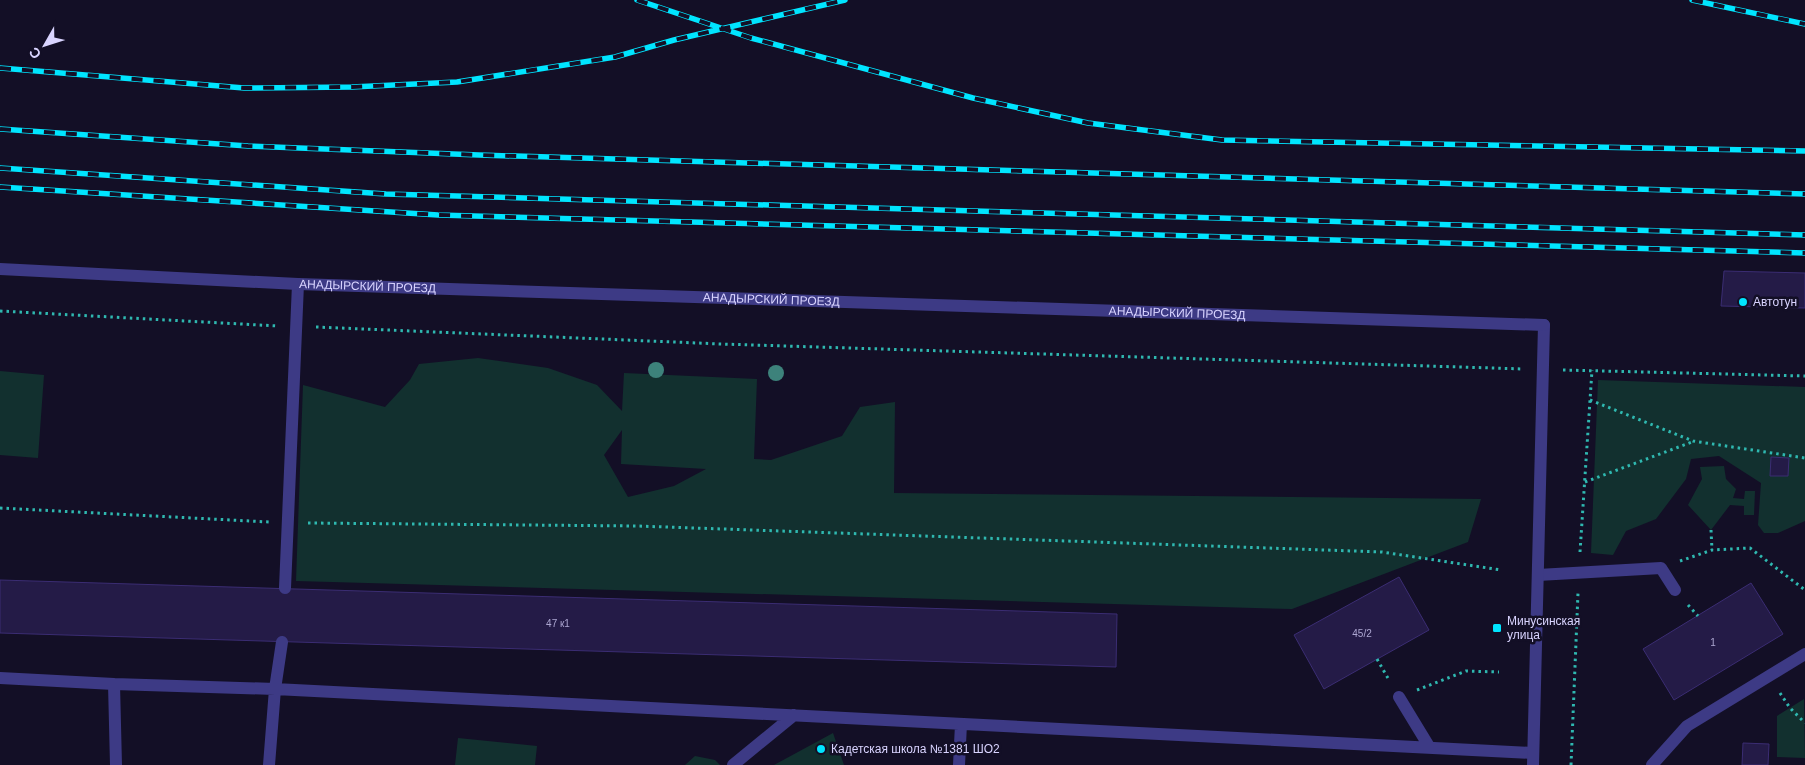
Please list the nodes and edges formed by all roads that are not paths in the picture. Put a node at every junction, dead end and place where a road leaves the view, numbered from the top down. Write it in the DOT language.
graph roads {
  1 [pos="0,269"];
  2 [pos="298,284"];
  3 [pos="1538,575"];
  4 [pos="285,588"];
  5 [pos="1675,590"];
  6 [pos="282,642"];
  7 [pos="1805,654"];
  8 [pos="0,678"];
  9 [pos="114,684"];
  10 [pos="275,689"];
  11 [pos="1399,697"];
  12 [pos="794,715"];
  13 [pos="961,724"];
  14 [pos="1430,748"];
  15 [pos="1533,759"];
  16 [pos="116,765"];
  17 [pos="269,765"];
  18 [pos="733,765"];
  19 [pos="959,765"];
  20 [pos="1652,765"];
  1 -- 2 [label="street, АНАДЫРСКИЙ ПРОЕЗД"];
  2 -- 3 [label="street, АНАДЫРСКИЙ ПРОЕЗД"];
  2 -- 4 [label="street"];
  3 -- 5 [label="street"];
  3 -- 15 [label="street"];
  6 -- 10 [label="street"];
  7 -- 20 [label="street"];
  8 -- 9 [label="street"];
  9 -- 10 [label="street"];
  9 -- 16 [label="street"];
  10 -- 12 [label="street"];
  10 -- 17 [label="street"];
  11 -- 14 [label="street"];
  12 -- 13 [label="street"];
  12 -- 18 [label="street"];
  13 -- 14 [label="street"];
  13 -- 19 [label="street"];
  14 -- 15 [label="street"];
}
